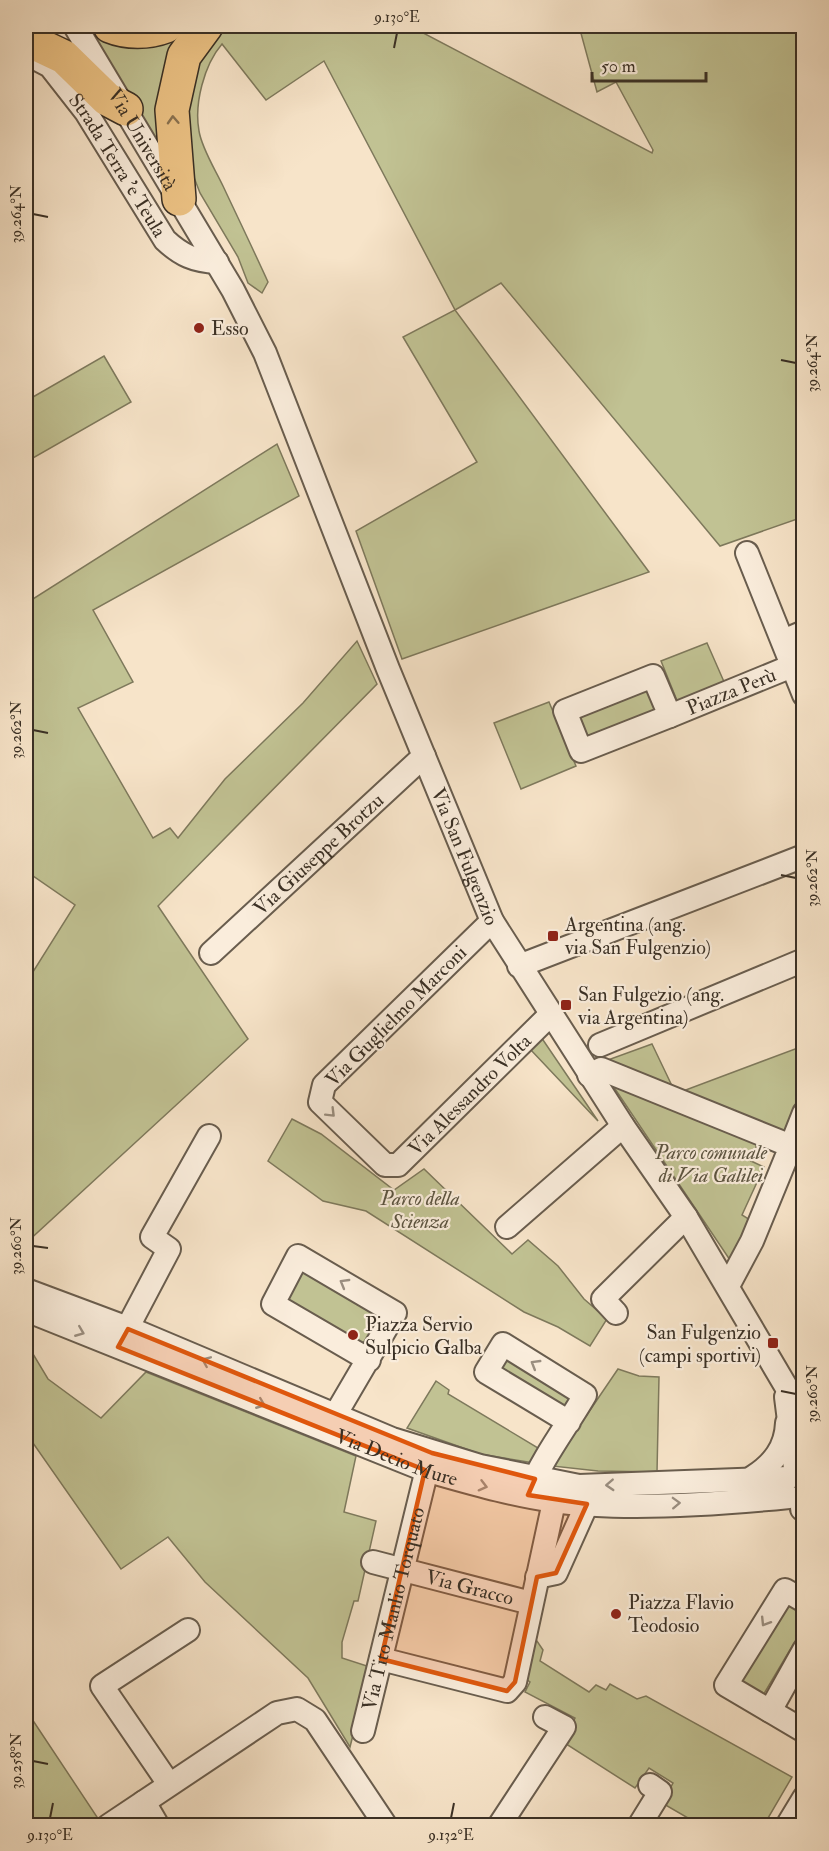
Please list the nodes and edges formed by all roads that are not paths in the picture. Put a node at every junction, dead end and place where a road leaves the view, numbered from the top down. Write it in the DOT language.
graph roads {
  1 [pos="75,26"];
  2 [pos="110,26"];
  3 [pos="166,26"];
  4 [pos="206,26"];
  5 [pos="26,39"];
  6 [pos="26,52"];
  7 [pos="126,110"];
  8 [pos="179,200"];
  9 [pos="218,266"];
  10 [pos="747,553"];
  11 [pos="804,632"];
  12 [pos="783,641"];
  13 [pos="792,666"];
  14 [pos="804,694"];
  15 [pos="670,716"];
  16 [pos="424,756"];
  17 [pos="804,856"];
  18 [pos="492,921"];
  19 [pos="211,953"];
  20 [pos="804,960"];
  21 [pos="519,966"];
  22 [pos="550,1015"];
  23 [pos="600,1045"];
  24 [pos="590,1075"];
  25 [pos="804,1113"];
  26 [pos="623,1126"];
  27 [pos="208,1136"];
  28 [pos="791,1146"];
  29 [pos="385,1165"];
  30 [pos="686,1217"];
  31 [pos="507,1227"];
  32 [pos="728,1286"];
  33 [pos="26,1290"];
  34 [pos="26,1310"];
  35 [pos="616,1313"];
  36 [pos="123,1338"];
  37 [pos="369,1360"];
  38 [pos="796,1415"];
  39 [pos="569,1422"];
  40 [pos="330,1423"];
  41 [pos="429,1461"];
  42 [pos="753,1477"];
  43 [pos="796,1483"];
  44 [pos="531,1487"];
  45 [pos="556,1492"];
  46 [pos="587,1504"];
  47 [pos="373,1562"];
  48 [pos="402,1569"];
  49 [pos="546,1575"];
  50 [pos="804,1601"];
  51 [pos="531,1603"];
  52 [pos="188,1630"];
  53 [pos="804,1650"];
  54 [pos="381,1659"];
  55 [pos="770,1711"];
  56 [pos="545,1717"];
  57 [pos="363,1731"];
  58 [pos="804,1731"];
  59 [pos="169,1784"];
  60 [pos="650,1785"];
  61 [pos="804,1798"];
  62 [pos="144,1802"];
  63 [pos="108,1826"];
  64 [pos="158,1826"];
  65 [pos="386,1826"];
  66 [pos="499,1826"];
  67 [pos="639,1826"];
  68 [pos="787,1826"];
  1 -- 7 [label="street, Via Università"];
  2 -- 3 [label="highway"];
  8 -- 4 [label="highway, one-way"];
  5 -- 7 [label="highway"];
  6 -- 9 [label="street, Strada Terra 'e Teula"];
  7 -- 8 [label="street, Via Università"];
  8 -- 9 [label="street, Via Università"];
  9 -- 16 [label="street, Via San Fulgenzio"];
  10 -- 12 [label="street"];
  11 -- 12 [label="street"];
  12 -- 13 [label="street"];
  13 -- 14 [label="street"];
  13 -- 15 [label="street, Piazza Perù"];
  16 -- 18 [label="street, Via San Fulgenzio"];
  16 -- 19 [label="street, Via Giuseppe Brotzu"];
  17 -- 21 [label="street"];
  18 -- 21 [label="street, Via San Fulgenzio"];
  18 -- 29 [label="street, Via Guglielmo Marconi, one-way"];
  20 -- 23 [label="street"];
  21 -- 22 [label="street, Via San Fulgenzio"];
  22 -- 24 [label="street, Via San Fulgenzio"];
  22 -- 29 [label="street, Via Alessandro Volta"];
  24 -- 26 [label="street, Via San Fulgenzio"];
  24 -- 28 [label="street"];
  25 -- 28 [label="street"];
  26 -- 30 [label="street, Via San Fulgenzio"];
  26 -- 31 [label="street"];
  27 -- 36 [label="street"];
  28 -- 32 [label="street"];
  30 -- 32 [label="street, Via San Fulgenzio"];
  30 -- 35 [label="street"];
  32 -- 38 [label="street, Via San Fulgenzio"];
  33 -- 36 [label="street, Via Decio Mure"];
  34 -- 36 [label="street, Via Decio Mure, one-way"];
  36 -- 40 [label="street, Via Decio Mure"];
  37 -- 37 [label="street, one-way"];
  37 -- 40 [label="street"];
  38 -- 42 [label="street"];
  38 -- 43 [label="street, Via San Fulgenzio"];
  39 -- 39 [label="street, one-way"];
  39 -- 44 [label="street"];
  40 -- 41 [label="street, Via Decio Mure"];
  41 -- 44 [label="street, Via Decio Mure"];
  41 -- 48 [label="street, Via Tito Manlio Torquato"];
  42 -- 43 [label="street, Via Decio Mure"];
  42 -- 45 [label="street, Via Decio Mure, one-way"];
  46 -- 43 [label="street, Via Decio Mure, one-way"];
  44 -- 45 [label="street, Via Decio Mure"];
  45 -- 46 [label="street, Via Decio Mure"];
  45 -- 49 [label="street"];
  46 -- 49 [label="street"];
  47 -- 48 [label="street, Via Gracco"];
  48 -- 51 [label="street, Via Gracco"];
  48 -- 54 [label="street, Via Tito Manlio Torquato"];
  49 -- 51 [label="street"];
  50 -- 55 [label="street, one-way"];
  51 -- 54 [label="street"];
  52 -- 59 [label="street"];
  53 -- 55 [label="street"];
  54 -- 57 [label="street, Via Tito Manlio Torquato"];
  55 -- 58 [label="street"];
  56 -- 66 [label="street"];
  59 -- 62 [label="street"];
  59 -- 65 [label="street"];
  60 -- 67 [label="street"];
  61 -- 68 [label="street"];
  62 -- 63 [label="street"];
  62 -- 64 [label="street"];
}
